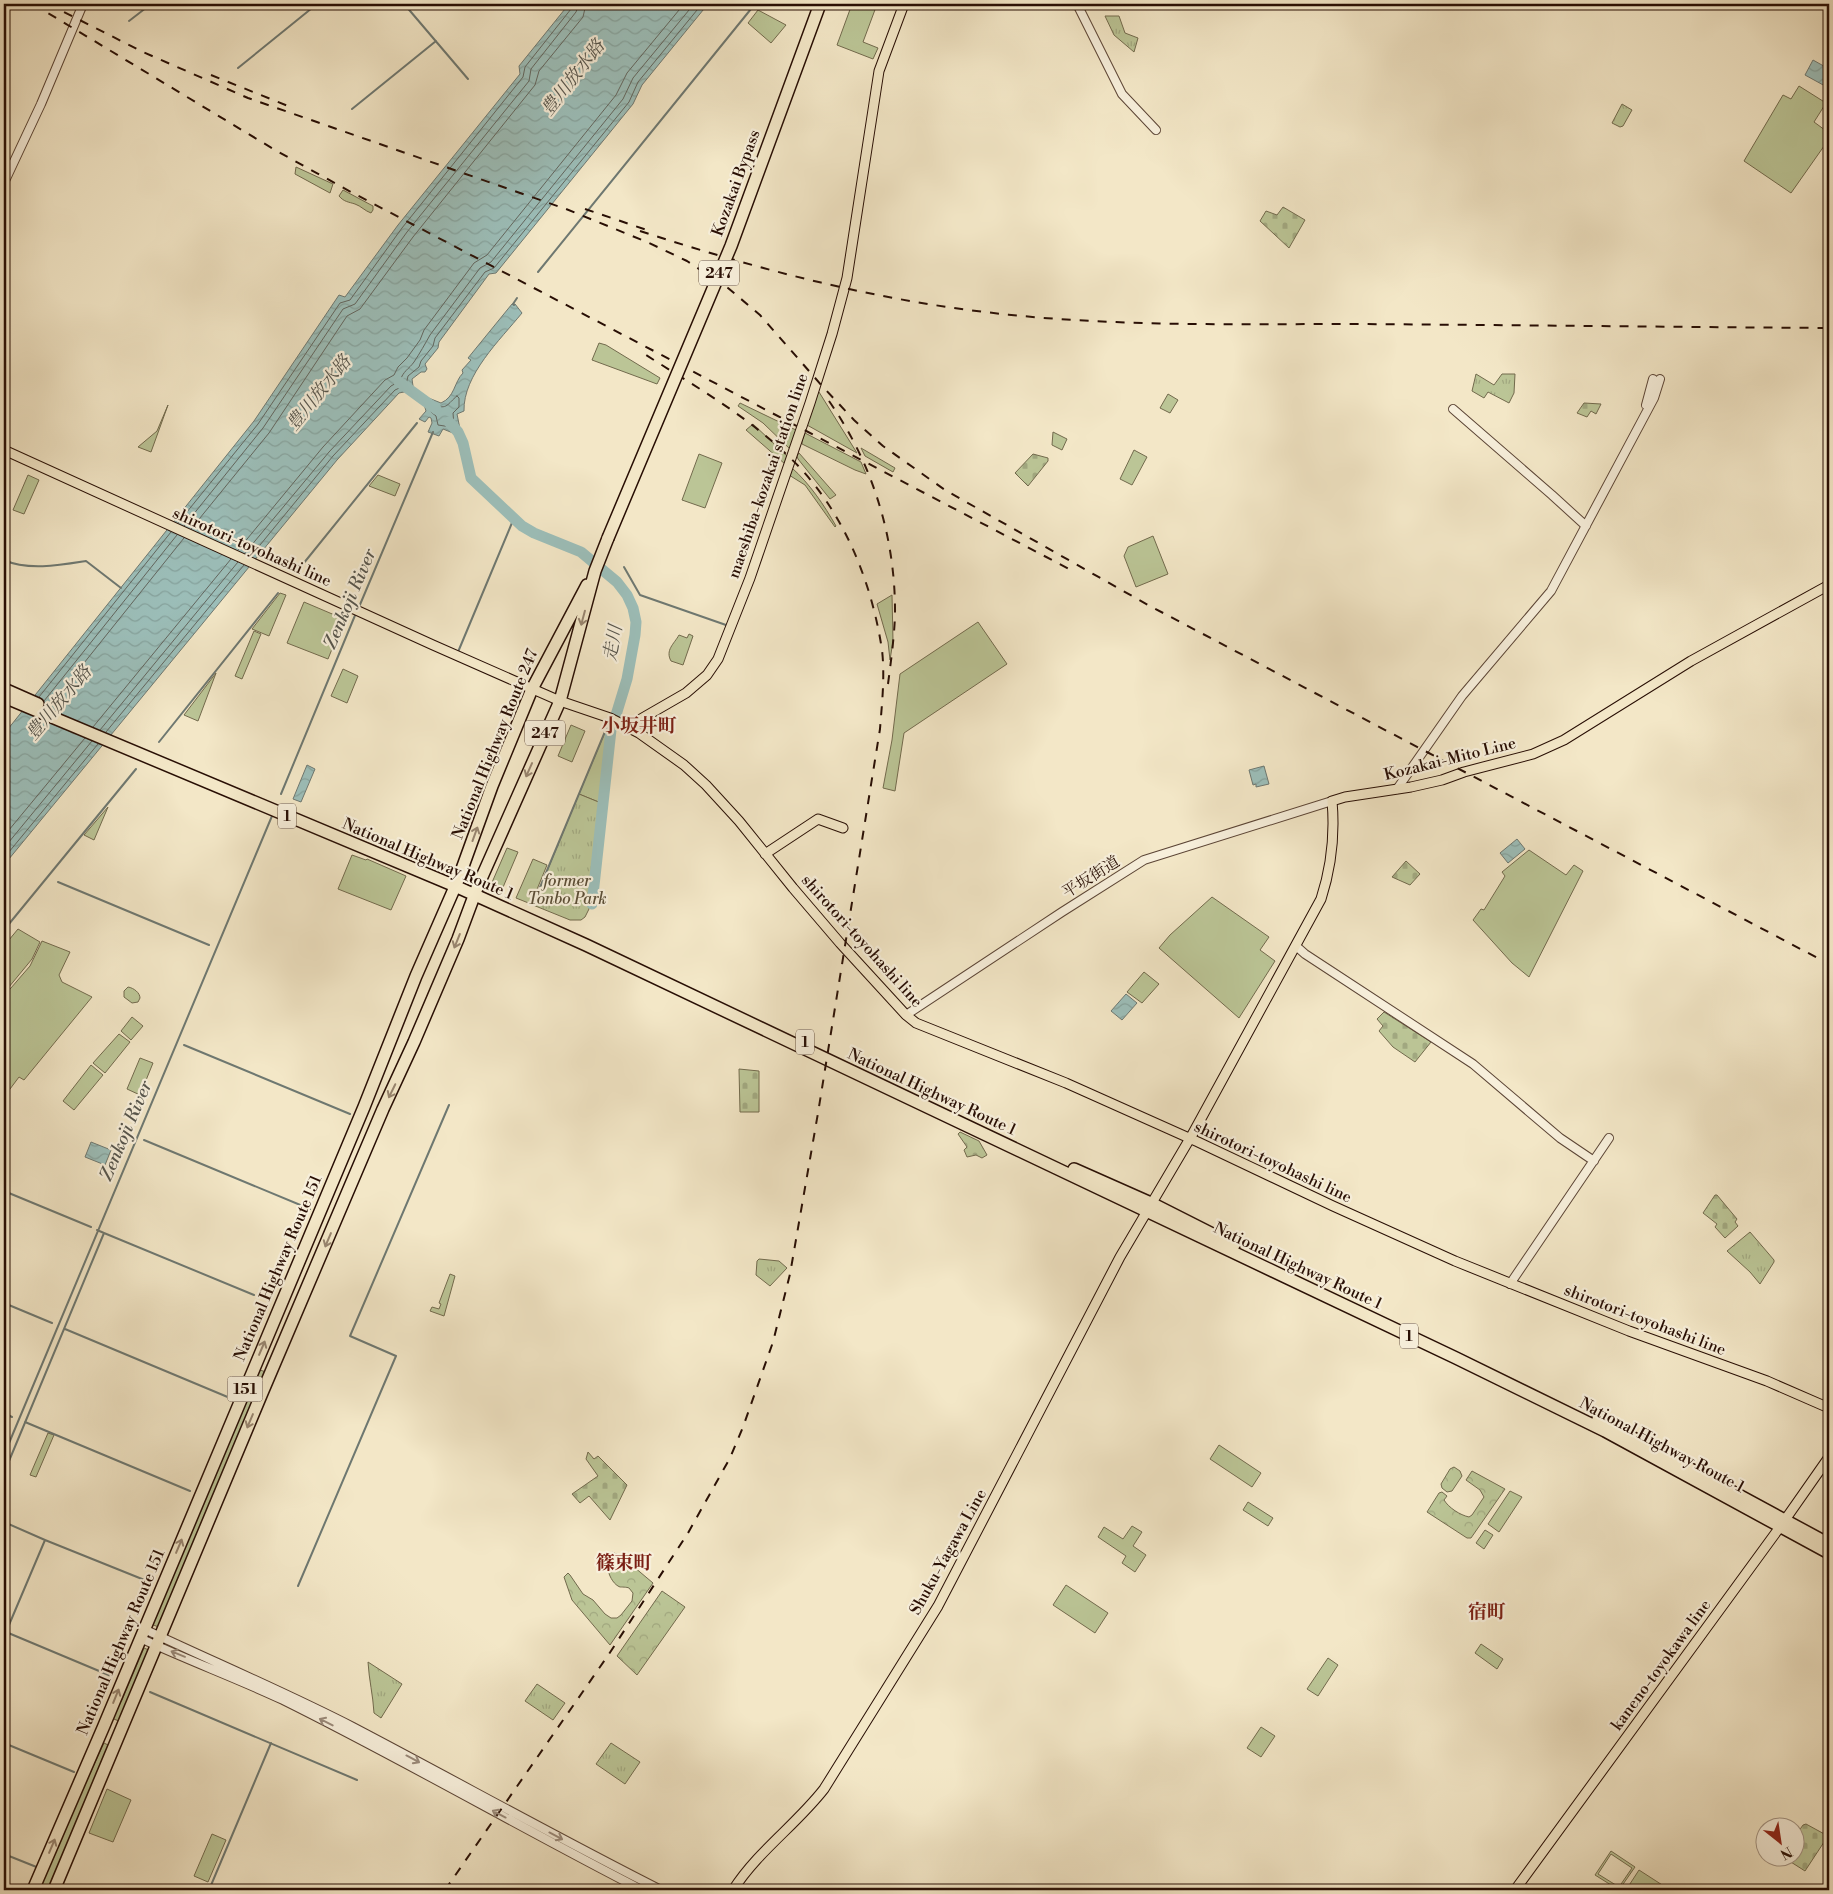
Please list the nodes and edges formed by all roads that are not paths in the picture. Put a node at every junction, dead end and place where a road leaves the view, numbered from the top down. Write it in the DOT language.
graph roads {
  1 [pos="83,4"];
  2 [pos="820,4"];
  3 [pos="904,4"];
  4 [pos="1077,4"];
  5 [pos="1156,130"];
  6 [pos="4,183"];
  7 [pos="1656,379"];
  8 [pos="1453,409"];
  9 [pos="4,450"];
  10 [pos="1586,526"];
  11 [pos="608,538"];
  12 [pos="595,570"];
  13 [pos="1829,585"];
  14 [pos="4,689"];
  15 [pos="532,689"];
  16 [pos="12,698"];
  17 [pos="560,701"];
  18 [pos="627,727"];
  19 [pos="1397,789"];
  20 [pos="1332,801"];
  21 [pos="843,828"];
  22 [pos="765,854"];
  23 [pos="457,883"];
  24 [pos="476,892"];
  25 [pos="1296,946"];
  26 [pos="906,1015"];
  27 [pos="1609,1138"];
  28 [pos="1190,1139"];
  29 [pos="1594,1161"];
  30 [pos="1150,1208"];
  31 [pos="1510,1284"];
  32 [pos="1829,1408"];
  33 [pos="1829,1457"];
  34 [pos="1783,1523"];
  35 [pos="1829,1544"];
  36 [pos="1829,1553"];
  37 [pos="142,1634"];
  38 [pos="158,1641"];
  39 [pos="33,1890"];
  40 [pos="54,1890"];
  41 [pos="642,1890"];
  42 [pos="661,1890"];
  43 [pos="733,1890"];
  44 [pos="1515,1890"];
  1 -- 6 [label="street"];
  2 -- 11 [label="highway, Kozakai Bypass / 247, bridge"];
  3 -- 18 [label="main road, maeshiba-kozakai station line"];
  4 -- 5 [label="street"];
  7 -- 10 [label="street"];
  8 -- 10 [label="street"];
  9 -- 15 [label="main road, shirotori-toyohashi line"];
  10 -- 19 [label="street"];
  11 -- 12 [label="highway, National Highway Route 247 / 247"];
  12 -- 15 [label="highway, National Highway Route 247 / 247"];
  12 -- 17 [label="highway, National Highway Route 247 / 247, one-way"];
  13 -- 19 [label="main road, Kozakai-Mito Line"];
  14 -- 16 [label="highway, National Highway Route 1 / 1"];
  15 -- 17 [label="main road, shirotori-toyohashi line"];
  23 -- 15 [label="highway, National Highway Route 247 / 247, one-way"];
  16 -- 23 [label="highway, National Highway Route 1 / 1"];
  17 -- 18 [label="main road, shirotori-toyohashi line"];
  17 -- 24 [label="highway, National Highway Route 247 / 247, one-way"];
  18 -- 22 [label="main road"];
  19 -- 20 [label="main road, Kozakai-Mito Line"];
  20 -- 25 [label="main road"];
  20 -- 26 [label="street, 平坂街道"];
  21 -- 22 [label="main road"];
  22 -- 26 [label="main road, shirotori-toyohashi line"];
  23 -- 24 [label="highway, National Highway Route 1 / 1"];
  37 -- 23 [label="highway, National Highway Route 151 / 151, one-way"];
  24 -- 30 [label="highway, National Highway Route 1 / 1"];
  24 -- 38 [label="highway, National Highway Route 151 / 151, one-way"];
  25 -- 28 [label="main road"];
  25 -- 29 [label="street"];
  26 -- 28 [label="main road, shirotori-toyohashi line"];
  27 -- 29 [label="street"];
  28 -- 30 [label="main road"];
  28 -- 31 [label="main road, shirotori-toyohashi line"];
  29 -- 31 [label="street"];
  30 -- 34 [label="highway, National Highway Route 1 / 1"];
  30 -- 43 [label="main road, Shuku-Yagawa Line"];
  31 -- 32 [label="main road, shirotori-toyohashi line"];
  33 -- 34 [label="main road, kaneno-toyokawa line"];
  34 -- 35 [label="highway, National Highway Route 1 / 1"];
  34 -- 36 [label="highway, National Highway Route 1 / 1"];
  34 -- 44 [label="main road, kaneno-toyokawa line"];
  37 -- 38 [label="street"];
  39 -- 37 [label="highway, National Highway Route 151 / 151, one-way"];
  38 -- 40 [label="highway, National Highway Route 151 / 151"];
  41 -- 38 [label="street, one-way"];
  38 -- 42 [label="street, one-way"];
}
